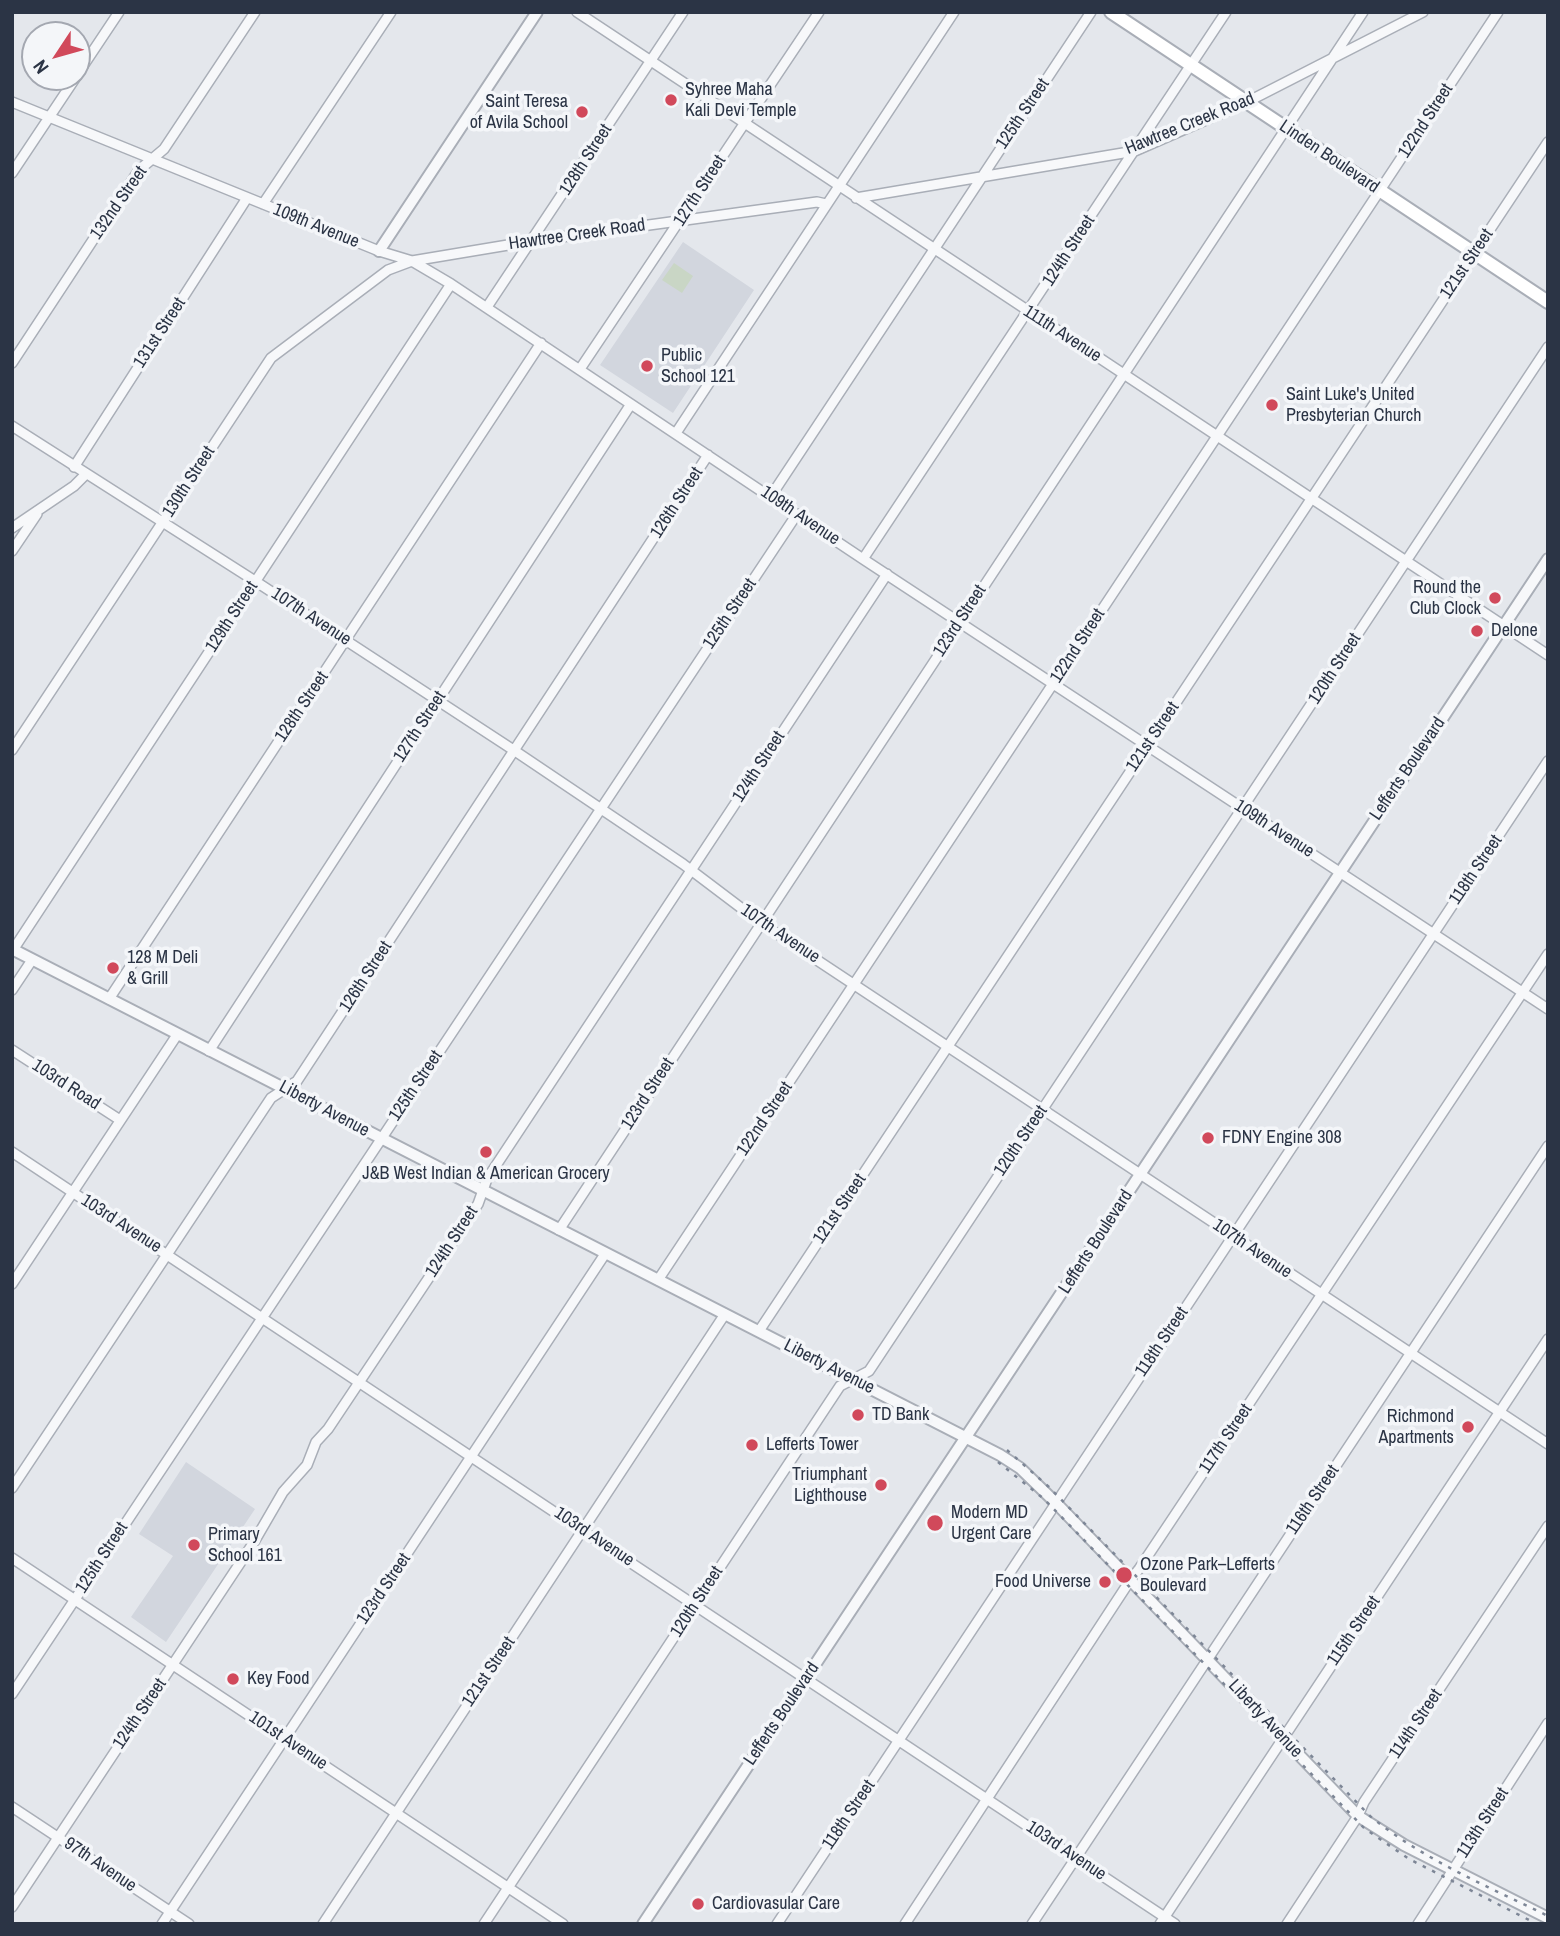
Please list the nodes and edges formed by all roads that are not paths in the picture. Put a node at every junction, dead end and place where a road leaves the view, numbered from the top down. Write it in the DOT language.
graph roads {
  1 [pos="119,12"];
  2 [pos="255,12"];
  3 [pos="391,12"];
  4 [pos="537,12"];
  5 [pos="577,12"];
  6 [pos="683,12"];
  7 [pos="819,12"];
  8 [pos="954,12"];
  9 [pos="1091,12"];
  10 [pos="1111,12"];
  11 [pos="1226,12"];
  12 [pos="1363,12"];
  13 [pos="1423,12"];
  14 [pos="1498,12"];
  15 [pos="91,54"];
  16 [pos="1331,60"];
  17 [pos="651,61"];
  18 [pos="1191,65"];
  19 [pos="66,91"];
  20 [pos="12,102"];
  21 [pos="1247,102"];
  22 [pos="50,116"];
  23 [pos="745,124"];
  24 [pos="1285,128"];
  25 [pos="1548,142"];
  26 [pos="1135,151"];
  27 [pos="152,159"];
  28 [pos="12,173"];
  29 [pos="981,177"];
  30 [pos="838,186"];
  31 [pos="1380,191"];
  32 [pos="247,198"];
  33 [pos="856,198"];
  34 [pos="263,204"];
  35 [pos="826,204"];
  36 [pos="681,221"];
  37 [pos="532,241"];
  38 [pos="933,250"];
  39 [pos="379,251"];
  40 [pos="1474,253"];
  41 [pos="412,261"];
  42 [pos="451,284"];
  43 [pos="1548,302"];
  44 [pos="486,307"];
  45 [pos="1029,313"];
  46 [pos="541,343"];
  47 [pos="1548,347"];
  48 [pos="12,363"];
  49 [pos="580,369"];
  50 [pos="1123,374"];
  51 [pos="631,404"];
  52 [pos="12,426"];
  53 [pos="676,433"];
  54 [pos="1216,436"];
  55 [pos="708,455"];
  56 [pos="74,467"];
  57 [pos="86,474"];
  58 [pos="771,496"];
  59 [pos="1311,499"];
  60 [pos="39,510"];
  61 [pos="797,514"];
  62 [pos="164,522"];
  63 [pos="12,528"];
  64 [pos="12,551"];
  65 [pos="863,559"];
  66 [pos="1548,559"];
  67 [pos="1406,561"];
  68 [pos="887,574"];
  69 [pos="256,581"];
  70 [pos="960,621"];
  71 [pos="1504,626"];
  72 [pos="346,640"];
  73 [pos="1548,655"];
  74 [pos="1054,683"];
  75 [pos="437,700"];
  76 [pos="1147,745"];
  77 [pos="12,750"];
  78 [pos="515,751"];
  79 [pos="1548,761"];
  80 [pos="601,808"];
  81 [pos="1242,808"];
  82 [pos="691,870"];
  83 [pos="1340,873"];
  84 [pos="761,923"];
  85 [pos="1433,934"];
  86 [pos="13,950"];
  87 [pos="1548,954"];
  88 [pos="32,960"];
  89 [pos="854,984"];
  90 [pos="12,989"];
  91 [pos="1522,992"];
  92 [pos="109,999"];
  93 [pos="1548,1009"];
  94 [pos="177,1035"];
  95 [pos="948,1047"];
  96 [pos="12,1050"];
  97 [pos="209,1051"];
  98 [pos="284,1089"];
  99 [pos="1042,1110"];
  100 [pos="120,1121"];
  101 [pos="381,1139"];
  102 [pos="1548,1146"];
  103 [pos="12,1152"];
  104 [pos="1140,1174"];
  105 [pos="483,1191"];
  106 [pos="73,1192"];
  107 [pos="559,1230"];
  108 [pos="1233,1236"];
  109 [pos="605,1254"];
  110 [pos="167,1255"];
  111 [pos="658,1280"];
  112 [pos="12,1284"];
  113 [pos="1322,1295"];
  114 [pos="725,1314"];
  115 [pos="261,1317"];
  116 [pos="759,1331"];
  117 [pos="1548,1339"];
  118 [pos="1411,1353"];
  119 [pos="854,1379"];
  120 [pos="360,1382"];
  121 [pos="1500,1412"];
  122 [pos="967,1437"];
  123 [pos="1548,1444"];
  124 [pos="471,1456"];
  125 [pos="12,1488"];
  126 [pos="1056,1503"];
  127 [pos="1548,1527"];
  128 [pos="583,1530"];
  129 [pos="12,1558"];
  130 [pos="1131,1579"];
  131 [pos="75,1600"];
  132 [pos="696,1605"];
  133 [pos="1208,1659"];
  134 [pos="172,1665"];
  135 [pos="806,1678"];
  136 [pos="12,1694"];
  137 [pos="1548,1723"];
  138 [pos="284,1738"];
  139 [pos="1283,1739"];
  140 [pos="899,1740"];
  141 [pos="988,1799"];
  142 [pos="12,1807"];
  143 [pos="396,1813"];
  144 [pos="1358,1816"];
  145 [pos="58,1837"];
  146 [pos="1076,1858"];
  147 [pos="1452,1871"];
  148 [pos="508,1887"];
  149 [pos="12,1907"];
  150 [pos="170,1912"];
  151 [pos="1548,1919"];
  152 [pos="1163,1920"];
  153 [pos="162,1924"];
  154 [pos="189,1924"];
  155 [pos="323,1924"];
  156 [pos="484,1924"];
  157 [pos="563,1924"];
  158 [pos="643,1924"];
  159 [pos="777,1924"];
  160 [pos="905,1924"];
  161 [pos="1032,1924"];
  162 [pos="1175,1924"];
  163 [pos="1287,1924"];
  164 [pos="1418,1924"];
  1 -- 15 [label="street"];
  2 -- 27 [label="street, 132nd Street"];
  3 -- 34 [label="street"];
  4 -- 39 [label="street"];
  5 -- 17 [label="street, 111th Avenue"];
  6 -- 17 [label="street, 128th Street"];
  7 -- 23 [label="street, 127th Street"];
  8 -- 30 [label="street"];
  9 -- 29 [label="street, 125th Street"];
  10 -- 18 [label="main road, Linden Boulevard"];
  11 -- 18 [label="street, 124th Street"];
  12 -- 16 [label="street, 123rd Street"];
  13 -- 16 [label="street, Hawtree Creek Road"];
  14 -- 31 [label="street, 122nd Street"];
  16 -- 21 [label="street, Hawtree Creek Road"];
  16 -- 24 [label="street, 123rd Street"];
  17 -- 23 [label="street, 111th Avenue"];
  17 -- 37 [label="street, 128th Street"];
  18 -- 21 [label="main road, Linden Boulevard"];
  18 -- 26 [label="street, 124th Street"];
  19 -- 22 [label="street"];
  20 -- 22 [label="street, 109th Avenue"];
  21 -- 24 [label="main road, Linden Boulevard"];
  21 -- 26 [label="street, Hawtree Creek Road"];
  22 -- 27 [label="street, 109th Avenue"];
  22 -- 28 [label="street"];
  23 -- 30 [label="street, 111th Avenue"];
  23 -- 36 [label="street, 127th Street"];
  24 -- 31 [label="main road, Linden Boulevard"];
  24 -- 50 [label="street, 123rd Street"];
  25 -- 40 [label="street, 121st Street"];
  26 -- 29 [label="street, Hawtree Creek Road"];
  26 -- 45 [label="street, 124th Street"];
  27 -- 32 [label="street, 109th Avenue"];
  27 -- 48 [label="street, 132nd Street"];
  29 -- 33 [label="street, Hawtree Creek Road"];
  29 -- 38 [label="street, 125th Street"];
  30 -- 33 [label="street, 111th Avenue"];
  30 -- 35 [label="street"];
  31 -- 40 [label="main road, Linden Boulevard"];
  31 -- 54 [label="street, 122nd Street"];
  32 -- 34 [label="street, 109th Avenue"];
  32 -- 56 [label="street, 131st Street"];
  33 -- 38 [label="street, 111th Avenue"];
  34 -- 39 [label="street, 109th Avenue"];
  35 -- 36 [label="street, Hawtree Creek Road"];
  35 -- 53 [label="street"];
  36 -- 37 [label="street, Hawtree Creek Road"];
  36 -- 49 [label="street, 127th Street"];
  37 -- 41 [label="street, Hawtree Creek Road"];
  37 -- 44 [label="street, 128th Street"];
  38 -- 45 [label="street, 111th Avenue"];
  38 -- 58 [label="street, 125th Street"];
  39 -- 41 [label="street, 109th Avenue"];
  40 -- 43 [label="main road, Linden Boulevard"];
  40 -- 59 [label="street, 121st Street"];
  41 -- 42 [label="street, 109th Avenue"];
  41 -- 62 [label="street, 130th Street"];
  42 -- 44 [label="street, 109th Avenue"];
  42 -- 69 [label="street, 129th Street"];
  44 -- 46 [label="street, 109th Avenue"];
  45 -- 50 [label="street, 111th Avenue"];
  45 -- 65 [label="street, 124th Street"];
  46 -- 49 [label="street, 109th Avenue"];
  46 -- 72 [label="street, 128th Street"];
  47 -- 67 [label="street, 120th Street"];
  49 -- 51 [label="street, 109th Avenue"];
  50 -- 54 [label="street, 111th Avenue"];
  50 -- 70 [label="street, 123rd Street"];
  51 -- 53 [label="street, 109th Avenue"];
  51 -- 75 [label="street, 127th Street"];
  52 -- 56 [label="street, 107th Avenue"];
  53 -- 55 [label="street, 109th Avenue"];
  54 -- 59 [label="street, 111th Avenue"];
  54 -- 74 [label="street, 122nd Street"];
  55 -- 58 [label="street, 109th Avenue"];
  55 -- 78 [label="street, 126th Street"];
  56 -- 57 [label="street, 107th Avenue"];
  57 -- 60 [label="street"];
  57 -- 62 [label="street, 107th Avenue"];
  58 -- 61 [label="street, 109th Avenue"];
  59 -- 67 [label="street, 111th Avenue"];
  59 -- 76 [label="street, 121st Street"];
  60 -- 63 [label="street"];
  60 -- 64 [label="street"];
  61 -- 65 [label="street, 109th Avenue"];
  61 -- 80 [label="street, 125th Street"];
  62 -- 69 [label="street, 107th Avenue"];
  62 -- 77 [label="street, 130th Street"];
  65 -- 68 [label="street, 109th Avenue"];
  66 -- 71 [label="street, Lefferts Boulevard"];
  67 -- 71 [label="street, 111th Avenue"];
  67 -- 81 [label="street, 120th Street"];
  68 -- 70 [label="street, 109th Avenue"];
  68 -- 82 [label="street, 124th Street"];
  69 -- 72 [label="street, 107th Avenue"];
  69 -- 86 [label="street, 129th Street"];
  70 -- 74 [label="street, 109th Avenue"];
  70 -- 84 [label="street, 123rd Street"];
  71 -- 73 [label="street, 111th Avenue"];
  71 -- 83 [label="street, Lefferts Boulevard"];
  72 -- 75 [label="street, 107th Avenue"];
  72 -- 92 [label="street, 128th Street"];
  74 -- 76 [label="street, 109th Avenue"];
  74 -- 89 [label="street, 122nd Street"];
  75 -- 78 [label="street, 107th Avenue"];
  75 -- 97 [label="street, 127th Street"];
  76 -- 81 [label="street, 109th Avenue"];
  76 -- 95 [label="street, 121st Street"];
  78 -- 80 [label="street, 107th Avenue"];
  78 -- 98 [label="street, 126th Street"];
  79 -- 85 [label="street, 118th Street"];
  80 -- 82 [label="street, 107th Avenue"];
  80 -- 101 [label="street, 125th Street"];
  81 -- 83 [label="street, 109th Avenue"];
  81 -- 99 [label="street, 120th Street"];
  82 -- 84 [label="street, 107th Avenue"];
  82 -- 105 [label="street, 124th Street"];
  83 -- 85 [label="street, 109th Avenue"];
  83 -- 104 [label="street, Lefferts Boulevard"];
  84 -- 89 [label="street, 107th Avenue"];
  84 -- 107 [label="street, 123rd Street"];
  85 -- 91 [label="street, 109th Avenue"];
  85 -- 108 [label="street, 118th Street"];
  86 -- 88 [label="street, Liberty Avenue"];
  87 -- 91 [label="street, 117th Street"];
  88 -- 90 [label="street"];
  88 -- 92 [label="street, Liberty Avenue"];
  89 -- 95 [label="street, 107th Avenue"];
  89 -- 111 [label="street, 122nd Street"];
  91 -- 93 [label="street, 109th Avenue"];
  91 -- 113 [label="street, 117th Street"];
  92 -- 94 [label="street, Liberty Avenue"];
  94 -- 97 [label="street, Liberty Avenue"];
  94 -- 100 [label="street"];
  95 -- 99 [label="street, 107th Avenue"];
  95 -- 116 [label="street, 121st Street"];
  96 -- 100 [label="street, 103rd Road"];
  97 -- 98 [label="street, Liberty Avenue"];
  98 -- 101 [label="street, Liberty Avenue"];
  98 -- 110 [label="street, 126th Street"];
  99 -- 104 [label="street, 107th Avenue"];
  99 -- 119 [label="street, 120th Street"];
  100 -- 106 [label="street"];
  101 -- 105 [label="street, Liberty Avenue"];
  101 -- 115 [label="street, 125th Street"];
  102 -- 118 [label="street, 116th Street"];
  103 -- 106 [label="street, 103rd Avenue"];
  104 -- 108 [label="street, 107th Avenue"];
  104 -- 122 [label="street, Lefferts Boulevard"];
  105 -- 107 [label="street, Liberty Avenue"];
  105 -- 120 [label="street, 124th Street"];
  106 -- 110 [label="street, 103rd Avenue"];
  106 -- 112 [label="street"];
  107 -- 109 [label="street, Liberty Avenue"];
  108 -- 113 [label="street, 107th Avenue"];
  108 -- 126 [label="street, 118th Street"];
  109 -- 111 [label="street, Liberty Avenue"];
  109 -- 124 [label="street, 123rd Street"];
  110 -- 115 [label="street, 103rd Avenue"];
  110 -- 125 [label="street, 126th Street"];
  111 -- 114 [label="street, Liberty Avenue"];
  113 -- 118 [label="street, 107th Avenue"];
  113 -- 130 [label="street, 117th Street"];
  114 -- 116 [label="street, Liberty Avenue"];
  114 -- 128 [label="street, 121st Street"];
  115 -- 120 [label="street, 103rd Avenue"];
  115 -- 131 [label="street, 125th Street"];
  116 -- 119 [label="street, Liberty Avenue"];
  117 -- 121 [label="street, 115th Street"];
  118 -- 121 [label="street, 107th Avenue"];
  118 -- 133 [label="street, 116th Street"];
  119 -- 122 [label="street, Liberty Avenue"];
  119 -- 132 [label="street, 120th Street"];
  120 -- 124 [label="street, 103rd Avenue"];
  120 -- 134 [label="street, 124th Street"];
  121 -- 123 [label="street, 107th Avenue"];
  121 -- 139 [label="street, 115th Street"];
  122 -- 126 [label="street, Liberty Avenue"];
  122 -- 135 [label="street, Lefferts Boulevard"];
  124 -- 128 [label="street, 103rd Avenue"];
  124 -- 138 [label="street, 123rd Street"];
  126 -- 130 [label="street, Liberty Avenue"];
  126 -- 140 [label="street, 118th Street"];
  127 -- 144 [label="street, 114th Street"];
  128 -- 132 [label="street, 103rd Avenue"];
  128 -- 143 [label="street, 121st Street"];
  129 -- 131 [label="street, 101st Avenue"];
  130 -- 133 [label="street, Liberty Avenue"];
  130 -- 141 [label="street, 117th Street"];
  131 -- 134 [label="street, 101st Avenue"];
  131 -- 136 [label="street, 125th Street"];
  132 -- 135 [label="street, 103rd Avenue"];
  132 -- 148 [label="street, 120th Street"];
  133 -- 139 [label="street, Liberty Avenue"];
  133 -- 146 [label="street, 116th Street"];
  134 -- 138 [label="street, 101st Avenue"];
  134 -- 145 [label="street, 124th Street"];
  135 -- 140 [label="street, 103rd Avenue"];
  135 -- 158 [label="street, Lefferts Boulevard"];
  137 -- 147 [label="street, 113th Street"];
  138 -- 143 [label="street, 101st Avenue"];
  138 -- 150 [label="street, 123rd Street"];
  139 -- 144 [label="street, Liberty Avenue"];
  139 -- 152 [label="street, 115th Street"];
  140 -- 141 [label="street, 103rd Avenue"];
  140 -- 159 [label="street, 118th Street"];
  141 -- 146 [label="street, 103rd Avenue"];
  141 -- 160 [label="street, 117th Street"];
  142 -- 145 [label="street, 97th Avenue"];
  143 -- 148 [label="street, 101st Avenue"];
  143 -- 155 [label="street, 121st Street"];
  144 -- 147 [label="street, Liberty Avenue"];
  144 -- 163 [label="street, 114th Street"];
  145 -- 149 [label="street, 124th Street"];
  145 -- 150 [label="street, 97th Avenue"];
  146 -- 152 [label="street, 103rd Avenue"];
  146 -- 161 [label="street, 116th Street"];
  147 -- 151 [label="street, Liberty Avenue"];
  147 -- 164 [label="street, 113th Street"];
  148 -- 156 [label="street, 120th Street"];
  148 -- 157 [label="street, 101st Avenue"];
  150 -- 153 [label="street, 123rd Street"];
  150 -- 154 [label="street, 97th Avenue"];
  152 -- 162 [label="street, 103rd Avenue"];
}
